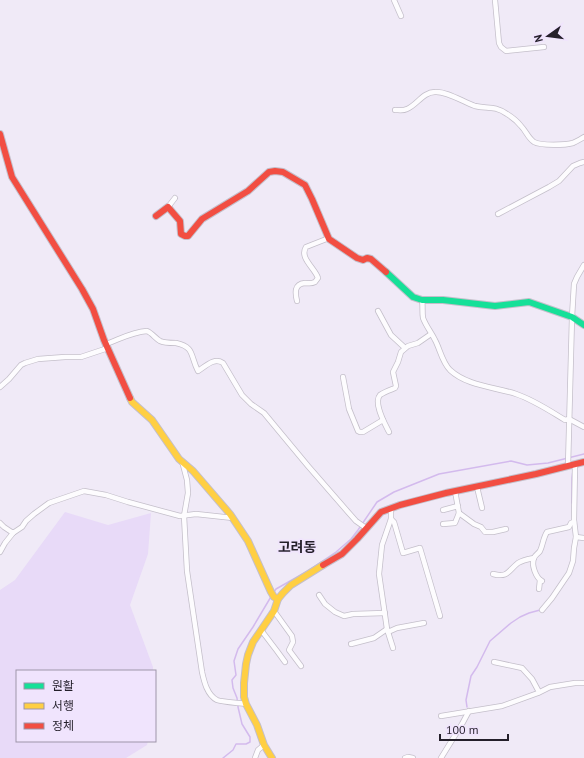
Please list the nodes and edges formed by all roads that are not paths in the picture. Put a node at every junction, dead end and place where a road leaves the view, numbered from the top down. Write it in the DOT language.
graph roads {
  1 [pos="394,0"];
  2 [pos="495,0"];
  3 [pos="401,16"];
  4 [pos="544,47"];
  5 [pos="395,110"];
  6 [pos="0,134"];
  7 [pos="584,137"];
  8 [pos="584,162"];
  9 [pos="175,198"];
  10 [pos="168,207"];
  11 [pos="498,214"];
  12 [pos="156,216"];
  13 [pos="329,238"];
  14 [pos="584,265"];
  15 [pos="422,300"];
  16 [pos="297,301"];
  17 [pos="378,311"];
  18 [pos="572,317"];
  19 [pos="583,322"];
  20 [pos="431,334"];
  21 [pos="107,346"];
  22 [pos="405,348"];
  23 [pos="343,377"];
  24 [pos="0,387"];
  25 [pos="383,420"];
  26 [pos="569,420"];
  27 [pos="584,427"];
  28 [pos="389,432"];
  29 [pos="182,461"];
  30 [pos="584,462"];
  31 [pos="572,464"];
  32 [pos="477,487"];
  33 [pos="455,491"];
  34 [pos="458,506"];
  35 [pos="482,508"];
  36 [pos="391,509"];
  37 [pos="443,510"];
  38 [pos="460,513"];
  39 [pos="184,516"];
  40 [pos="233,518"];
  41 [pos="391,519"];
  42 [pos="573,522"];
  43 [pos="0,523"];
  44 [pos="443,524"];
  45 [pos="365,527"];
  46 [pos="506,529"];
  47 [pos="13,533"];
  48 [pos="576,537"];
  49 [pos="584,538"];
  50 [pos="0,552"];
  51 [pos="534,558"];
  52 [pos="493,574"];
  53 [pos="539,589"];
  54 [pos="319,595"];
  55 [pos="275,596"];
  56 [pos="542,610"];
  57 [pos="274,611"];
  58 [pos="385,613"];
  59 [pos="440,616"];
  60 [pos="424,624"];
  61 [pos="261,630"];
  62 [pos="388,630"];
  63 [pos="351,644"];
  64 [pos="393,648"];
  65 [pos="285,662"];
  66 [pos="494,662"];
  67 [pos="301,666"];
  68 [pos="584,683"];
  69 [pos="539,692"];
  70 [pos="243,704"];
  71 [pos="469,711"];
  72 [pos="441,716"];
  73 [pos="264,744"];
  74 [pos="255,758"];
  75 [pos="272,758"];
  76 [pos="405,758"];
  77 [pos="413,758"];
  78 [pos="441,758"];
  1 -- 3 [label="street"];
  2 -- 4 [label="street"];
  5 -- 7 [label="street"];
  6 -- 21 [label="street"];
  8 -- 11 [label="street"];
  9 -- 10 [label="street"];
  10 -- 12 [label="street"];
  10 -- 13 [label="street"];
  13 -- 15 [label="street"];
  13 -- 16 [label="street"];
  14 -- 18 [label="street"];
  15 -- 18 [label="street"];
  15 -- 20 [label="street"];
  17 -- 22 [label="street"];
  18 -- 19 [label="street"];
  18 -- 26 [label="street"];
  20 -- 22 [label="street"];
  20 -- 26 [label="street"];
  21 -- 24 [label="street"];
  21 -- 29 [label="street"];
  21 -- 45 [label="street"];
  22 -- 25 [label="street"];
  23 -- 25 [label="street"];
  25 -- 28 [label="street"];
  26 -- 27 [label="street"];
  26 -- 31 [label="street"];
  29 -- 39 [label="street"];
  29 -- 40 [label="street"];
  30 -- 31 [label="street"];
  31 -- 32 [label="street"];
  31 -- 42 [label="street"];
  32 -- 33 [label="street"];
  32 -- 35 [label="street"];
  33 -- 34 [label="street"];
  33 -- 36 [label="street"];
  34 -- 37 [label="street"];
  34 -- 38 [label="street"];
  36 -- 41 [label="street"];
  36 -- 45 [label="street"];
  38 -- 44 [label="street"];
  38 -- 46 [label="street"];
  39 -- 40 [label="street"];
  39 -- 47 [label="street"];
  39 -- 70 [label="street"];
  40 -- 55 [label="street"];
  41 -- 58 [label="street"];
  41 -- 59 [label="street"];
  42 -- 48 [label="street"];
  42 -- 51 [label="street"];
  43 -- 47 [label="street"];
  45 -- 55 [label="street"];
  47 -- 50 [label="street"];
  48 -- 49 [label="street"];
  48 -- 56 [label="street"];
  51 -- 52 [label="street"];
  51 -- 53 [label="street"];
  54 -- 58 [label="street"];
  55 -- 57 [label="street"];
  57 -- 61 [label="street"];
  57 -- 67 [label="street"];
  58 -- 62 [label="street"];
  60 -- 62 [label="street"];
  61 -- 65 [label="street"];
  61 -- 70 [label="street"];
  62 -- 63 [label="street"];
  62 -- 64 [label="street"];
  66 -- 69 [label="street"];
  68 -- 69 [label="street"];
  69 -- 71 [label="street"];
  70 -- 73 [label="street"];
  71 -- 72 [label="street"];
  71 -- 78 [label="street"];
  73 -- 74 [label="street"];
  73 -- 75 [label="street"];
  76 -- 77 [label="street"];
}
